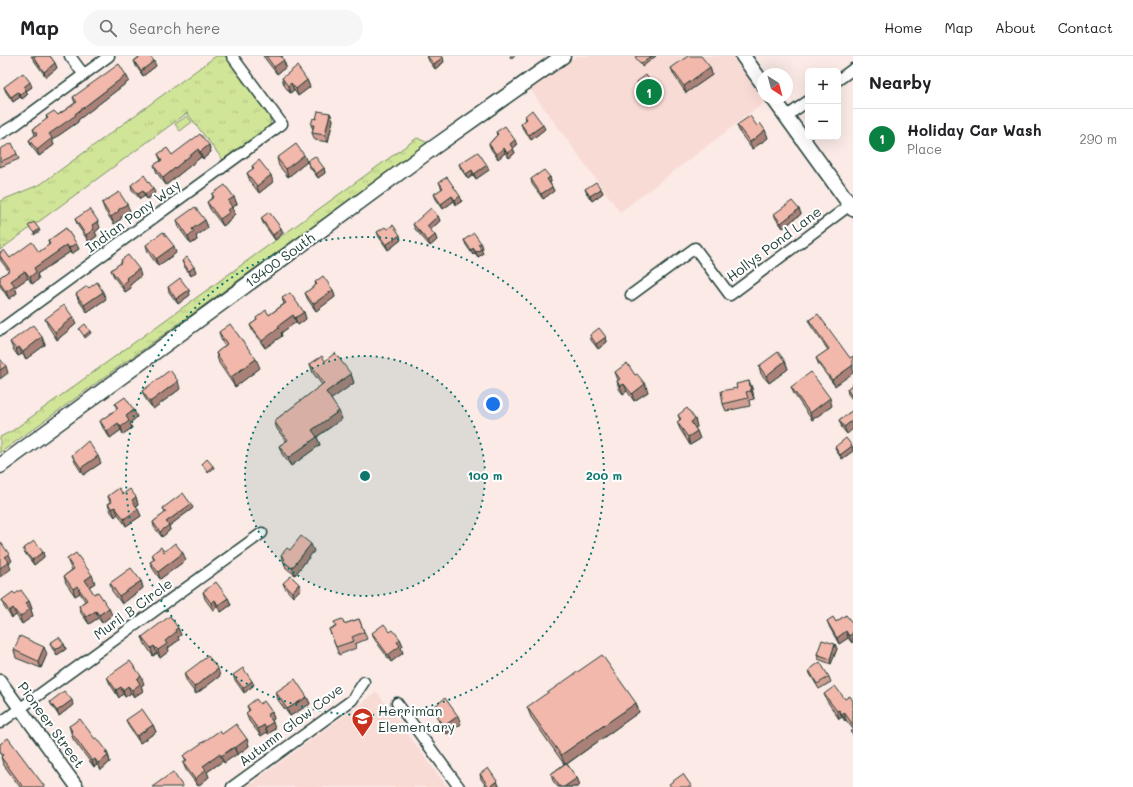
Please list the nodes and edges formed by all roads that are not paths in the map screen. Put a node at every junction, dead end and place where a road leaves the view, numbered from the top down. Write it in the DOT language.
graph roads {
  1 [pos="70,56"];
  2 [pos="109,56"];
  3 [pos="232,56"];
  4 [pos="563,56"];
  5 [pos="743,56"];
  6 [pos="853,69"];
  7 [pos="84,75"];
  8 [pos="757,76"];
  9 [pos="841,78"];
  10 [pos="805,103"];
  11 [pos="778,104"];
  12 [pos="787,116"];
  13 [pos="0,134"];
  14 [pos="852,207"];
  15 [pos="631,295"];
  16 [pos="0,330"];
  17 [pos="0,466"];
  18 [pos="262,533"];
  19 [pos="0,681"];
  20 [pos="364,682"];
  21 [pos="397,703"];
  22 [pos="20,708"];
  23 [pos="0,723"];
  24 [pos="77,787"];
  25 [pos="232,787"];
  26 [pos="459,787"];
  1 -- 7 [label="street"];
  2 -- 7 [label="street"];
  3 -- 16 [label="street, Indian Pony Way"];
  4 -- 17 [label="main road, 13400 South"];
  5 -- 8 [label="main road"];
  6 -- 9 [label="street"];
  7 -- 13 [label="street"];
  10 -- 12 [label="street"];
  11 -- 12 [label="main road"];
  12 -- 14 [label="main road"];
  14 -- 15 [label="street, Hollys Pond Lane"];
  18 -- 22 [label="street, Muril B Circle"];
  19 -- 22 [label="street, Pioneer Street"];
  20 -- 25 [label="street, Autumn Glow Cove"];
  21 -- 26 [label="street"];
  22 -- 23 [label="street, Muril B Circle"];
  22 -- 24 [label="street, Pioneer Street"];
}
